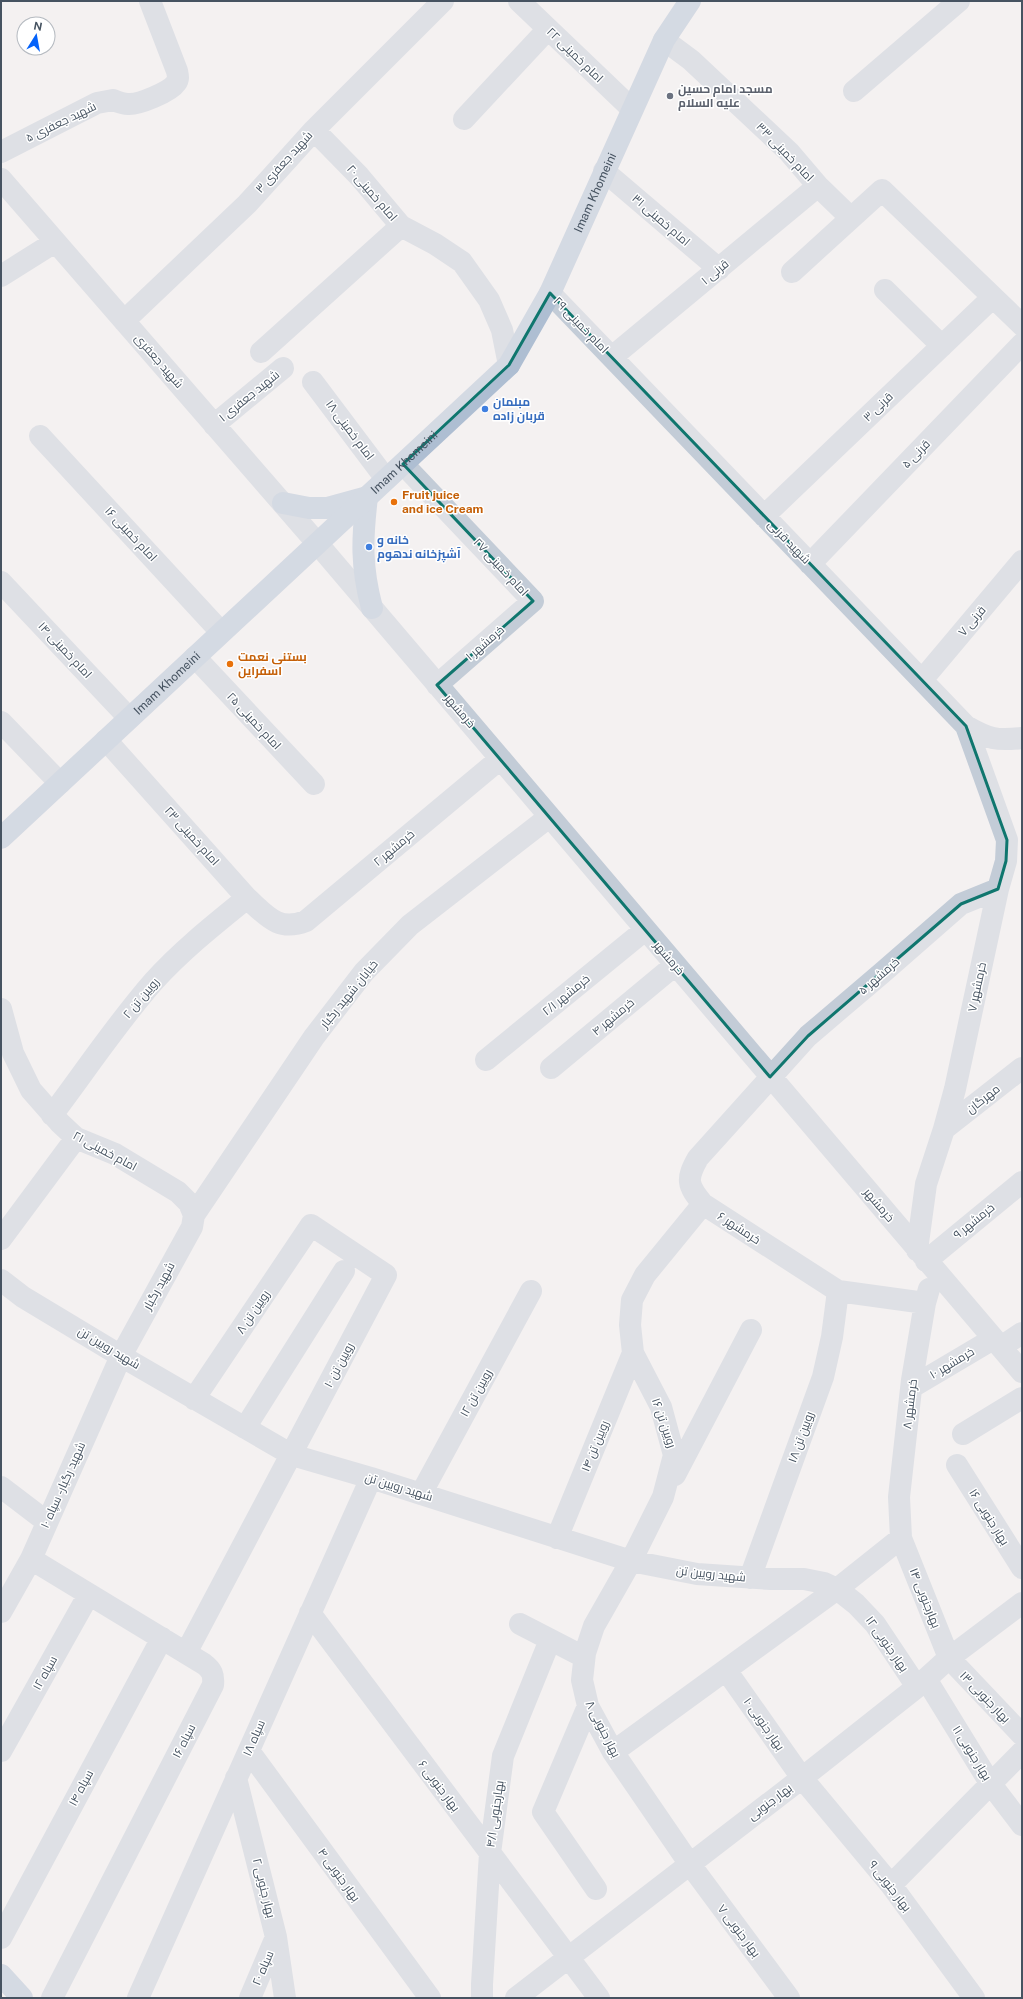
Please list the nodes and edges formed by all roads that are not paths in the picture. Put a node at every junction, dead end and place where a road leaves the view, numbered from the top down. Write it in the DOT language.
graph roads {
  1 [pos="150,1"];
  2 [pos="442,1"];
  3 [pos="518,1"];
  4 [pos="690,1"];
  5 [pos="958,1"];
  6 [pos="548,29"];
  7 [pos="664,40"];
  8 [pos="854,91"];
  9 [pos="632,109"];
  10 [pos="464,119"];
  11 [pos="314,130"];
  12 [pos="1,152"];
  13 [pos="604,171"];
  14 [pos="1,179"];
  15 [pos="818,186"];
  16 [pos="852,218"];
  17 [pos="401,226"];
  18 [pos="55,242"];
  19 [pos="719,269"];
  20 [pos="792,272"];
  21 [pos="1,276"];
  22 [pos="885,290"];
  23 [pos="550,292"];
  24 [pos="992,298"];
  25 [pos="124,321"];
  26 [pos="1022,325"];
  27 [pos="1022,344"];
  28 [pos="942,346"];
  29 [pos="261,352"];
  30 [pos="612,357"];
  31 [pos="509,365"];
  32 [pos="283,368"];
  33 [pos="313,382"];
  34 [pos="214,425"];
  35 [pos="40,436"];
  36 [pos="403,464"];
  37 [pos="386,479"];
  38 [pos="367,497"];
  39 [pos="283,503"];
  40 [pos="764,516"];
  41 [pos="317,543"];
  42 [pos="1022,561"];
  43 [pos="810,564"];
  44 [pos="1,582"];
  45 [pos="533,601"];
  46 [pos="372,608"];
  47 [pos="222,632"];
  48 [pos="195,657"];
  49 [pos="922,680"];
  50 [pos="437,685"];
  51 [pos="129,718"];
  52 [pos="1,722"];
  53 [pos="966,726"];
  54 [pos="1022,738"];
  55 [pos="106,740"];
  56 [pos="500,759"];
  57 [pos="60,782"];
  58 [pos="314,784"];
  59 [pos="549,817"];
  60 [pos="1,838"];
  61 [pos="998,889"];
  62 [pos="247,898"];
  63 [pos="283,926"];
  64 [pos="645,930"];
  65 [pos="675,965"];
  66 [pos="1,1009"];
  67 [pos="486,1060"];
  68 [pos="551,1068"];
  69 [pos="1022,1068"];
  70 [pos="770,1077"];
  71 [pos="52,1114"];
  72 [pos="944,1129"];
  73 [pos="76,1138"];
  74 [pos="1022,1182"];
  75 [pos="703,1204"];
  76 [pos="194,1215"];
  77 [pos="1,1239"];
  78 [pos="926,1261"];
  79 [pos="344,1272"];
  80 [pos="386,1275"];
  81 [pos="1,1280"];
  82 [pos="531,1291"];
  83 [pos="838,1291"];
  84 [pos="924,1303"];
  85 [pos="751,1330"];
  86 [pos="1022,1333"];
  87 [pos="997,1343"];
  88 [pos="633,1354"];
  89 [pos="120,1356"];
  90 [pos="1022,1372"];
  91 [pos="912,1388"];
  92 [pos="194,1398"];
  93 [pos="1022,1398"];
  94 [pos="245,1428"];
  95 [pos="963,1434"];
  96 [pos="292,1455"];
  97 [pos="957,1465"];
  98 [pos="371,1478"];
  99 [pos="1,1487"];
  100 [pos="421,1494"];
  101 [pos="663,1498"];
  102 [pos="47,1522"];
  103 [pos="558,1538"];
  104 [pos="901,1538"];
  105 [pos="31,1559"];
  106 [pos="631,1561"];
  107 [pos="1022,1568"];
  108 [pos="750,1578"];
  109 [pos="837,1589"];
  110 [pos="89,1594"];
  111 [pos="1022,1603"];
  112 [pos="1,1612"];
  113 [pos="310,1613"];
  114 [pos="520,1624"];
  115 [pos="162,1638"];
  116 [pos="550,1640"];
  117 [pos="186,1653"];
  118 [pos="584,1657"];
  119 [pos="949,1658"];
  120 [pos="726,1670"];
  121 [pos="921,1683"];
  122 [pos="588,1706"];
  123 [pos="1022,1735"];
  124 [pos="1,1751"];
  125 [pos="248,1751"];
  126 [pos="613,1752"];
  127 [pos="1022,1752"];
  128 [pos="236,1778"];
  129 [pos="802,1778"];
  130 [pos="990,1783"];
  131 [pos="1022,1825"];
  132 [pos="490,1853"];
  133 [pos="689,1864"];
  134 [pos="891,1886"];
  135 [pos="596,1889"];
  136 [pos="276,1937"];
  137 [pos="1,1938"];
  138 [pos="568,1958"];
  139 [pos="1,1975"];
  140 [pos="22,1998"];
  141 [pos="52,1998"];
  142 [pos="138,1998"];
  143 [pos="250,1998"];
  144 [pos="285,1998"];
  145 [pos="430,1998"];
  146 [pos="482,1998"];
  147 [pos="516,1998"];
  148 [pos="599,1998"];
  149 [pos="790,1998"];
  150 [pos="974,1998"];
  1 -- 12 [label="street, شهید جعفری ۵"];
  2 -- 11 [label="street, شهید جعفری ۳"];
  3 -- 6 [label="street, امام خمینی ۲۲"];
  4 -- 7 [label="main road, Imam Khomeini"];
  5 -- 8 [label="street"];
  6 -- 9 [label="street, امام خمینی ۲۲"];
  6 -- 10 [label="street"];
  7 -- 9 [label="main road, Imam Khomeini"];
  7 -- 15 [label="street, امام خمینی ۳۳"];
  9 -- 13 [label="main road, Imam Khomeini"];
  11 -- 17 [label="street, امام خمینی ۲۰"];
  11 -- 25 [label="street, شهید جعفری ۳"];
  13 -- 19 [label="street, امام خمینی ۳۱"];
  13 -- 23 [label="main road, Imam Khomeini"];
  14 -- 18 [label="street, شهید جعفری"];
  15 -- 16 [label="street, امام خمینی ۳۳"];
  15 -- 19 [label="street, قرنی ۱"];
  16 -- 20 [label="street"];
  16 -- 24 [label="street"];
  17 -- 29 [label="street"];
  17 -- 31 [label="street, امام خمینی ۲۰"];
  18 -- 21 [label="street"];
  18 -- 25 [label="street, شهید جعفری"];
  19 -- 30 [label="street, قرنی ۱"];
  22 -- 28 [label="street"];
  23 -- 30 [label="street, امام خمینی ۲۹"];
  23 -- 31 [label="main road, Imam Khomeini"];
  24 -- 26 [label="street"];
  24 -- 28 [label="street, قرنی ۳"];
  25 -- 34 [label="street, شهید جعفری"];
  27 -- 43 [label="street, قرنی ۵"];
  28 -- 40 [label="street, قرنی ۳"];
  30 -- 40 [label="street, شهید قرنی"];
  31 -- 36 [label="main road, Imam Khomeini"];
  32 -- 34 [label="street, شهید جعفری ۱"];
  33 -- 37 [label="street, امام خمینی ۱۸"];
  34 -- 39 [label="street, شهید جعفری"];
  35 -- 47 [label="street, امام خمینی ۱۶"];
  36 -- 37 [label="main road, Imam Khomeini"];
  36 -- 45 [label="street, امام خمینی ۲۷"];
  37 -- 38 [label="main road, Imam Khomeini"];
  38 -- 39 [label="main road"];
  38 -- 41 [label="main road, Imam Khomeini"];
  38 -- 46 [label="main road"];
  39 -- 41 [label="street, شهید جعفری"];
  40 -- 43 [label="street, شهید قرنی"];
  41 -- 46 [label="street, خرمشهر"];
  41 -- 47 [label="main road, Imam Khomeini"];
  42 -- 49 [label="street, قرنی ۷"];
  43 -- 49 [label="street, شهید قرنی"];
  44 -- 51 [label="street, امام خمینی ۱۴"];
  45 -- 50 [label="street, خرمشهر ۱"];
  46 -- 50 [label="street, خرمشهر"];
  47 -- 48 [label="main road, Imam Khomeini"];
  48 -- 51 [label="main road, Imam Khomeini"];
  48 -- 58 [label="street, امام خمینی ۲۵"];
  49 -- 53 [label="street, شهید قرنی"];
  50 -- 56 [label="street, خرمشهر"];
  51 -- 55 [label="main road, Imam Khomeini"];
  52 -- 57 [label="street"];
  53 -- 54 [label="street"];
  53 -- 61 [label="street, خرمشهر ۷"];
  55 -- 57 [label="main road, Imam Khomeini"];
  55 -- 62 [label="street, امام خمینی ۲۳"];
  56 -- 59 [label="street, خرمشهر"];
  56 -- 63 [label="street, خرمشهر ۲"];
  57 -- 60 [label="main road, Imam Khomeini"];
  59 -- 64 [label="street, خرمشهر"];
  59 -- 76 [label="street, خیابان شهید رگبار"];
  61 -- 70 [label="street, خرمشهر ۵"];
  61 -- 72 [label="street, خرمشهر ۷"];
  62 -- 63 [label="street, امام خمینی ۲۳"];
  62 -- 71 [label="street, رویین تن ۲"];
  64 -- 65 [label="street, خرمشهر"];
  64 -- 67 [label="street, خرمشهر ۲/۱"];
  65 -- 68 [label="street, خرمشهر ۴"];
  65 -- 70 [label="street, خرمشهر"];
  66 -- 71 [label="street, امام خمینی ۲۱"];
  69 -- 72 [label="street, مهرگان"];
  70 -- 75 [label="street, خرمشهر ۶"];
  70 -- 78 [label="street, خرمشهر"];
  71 -- 73 [label="street, امام خمینی ۲۱"];
  72 -- 78 [label="street, خرمشهر ۷"];
  73 -- 76 [label="street, امام خمینی ۲۱"];
  73 -- 77 [label="street"];
  74 -- 78 [label="street, خرمشهر ۹"];
  75 -- 83 [label="street, خرمشهر ۶"];
  75 -- 88 [label="street"];
  76 -- 89 [label="street, شهید رگبار"];
  78 -- 84 [label="street, خرمشهر ۸"];
  78 -- 87 [label="street, خرمشهر"];
  79 -- 94 [label="street"];
  80 -- 92 [label="street, رویین تن ۸"];
  80 -- 96 [label="street, رویین تن ۱۰"];
  81 -- 89 [label="street, شهید رویین تن"];
  82 -- 100 [label="street, رویین تن ۱۲"];
  83 -- 84 [label="street, خرمشهر ۶"];
  83 -- 108 [label="street, رویین تن ۱۸"];
  84 -- 91 [label="street, خرمشهر ۸"];
  85 -- 101 [label="street"];
  86 -- 87 [label="street, خرمشهر ۱۰"];
  87 -- 90 [label="street, خرمشهر"];
  87 -- 91 [label="street, خرمشهر ۱۰"];
  88 -- 101 [label="street, رویین تن ۱۶"];
  88 -- 103 [label="street, رویین تن ۱۴"];
  89 -- 92 [label="street, شهید رویین تن"];
  89 -- 102 [label="street, شهید رگبار - سپاه ۱۰"];
  91 -- 104 [label="street, خرمشهر ۸"];
  92 -- 94 [label="street, شهید رویین تن"];
  93 -- 95 [label="street"];
  94 -- 96 [label="street, شهید رویین تن"];
  96 -- 98 [label="street, شهید رویین تن"];
  96 -- 117 [label="street, رویین تن ۱۰"];
  97 -- 107 [label="street, بهار جنوبی ۱۶"];
  98 -- 100 [label="street, شهید رویین تن"];
  98 -- 113 [label="street, سپاه ۱۸"];
  99 -- 102 [label="street"];
  100 -- 103 [label="street, شهید رویین تن"];
  101 -- 106 [label="street, رویین تن ۱۶"];
  102 -- 105 [label="street, شهید رگبار - سپاه ۱۰"];
  103 -- 106 [label="street, شهید رویین تن"];
  104 -- 109 [label="street"];
  104 -- 119 [label="street, بهارجنوبی ۱۴"];
  105 -- 110 [label="street, سپاه ۱۶"];
  105 -- 112 [label="street, شهید رگبار - سپاه ۱۰"];
  106 -- 108 [label="street, شهید رویین تن"];
  106 -- 118 [label="street, بهار جنوبی ۸"];
  108 -- 109 [label="street, شهید رویین تن"];
  109 -- 120 [label="street"];
  109 -- 121 [label="street, بهار جنوبی ۱۲"];
  110 -- 115 [label="street, سپاه ۱۶"];
  110 -- 124 [label="street, سپاه ۱۲"];
  111 -- 119 [label="street, بهار جنوبی"];
  113 -- 125 [label="street, سپاه ۱۸"];
  113 -- 132 [label="street, بهار جنوبی ۶"];
  114 -- 116 [label="street"];
  115 -- 117 [label="street, سپاه ۱۶"];
  115 -- 137 [label="street, سپاه ۱۴"];
  116 -- 118 [label="street"];
  116 -- 132 [label="street, بهارجنوبی ۴/۱"];
  117 -- 141 [label="street, سپاه ۱۶"];
  118 -- 122 [label="street, بهار جنوبی ۸"];
  119 -- 121 [label="street, بهار جنوبی"];
  119 -- 123 [label="street, بهار جنوبی ۱۳"];
  120 -- 126 [label="street"];
  120 -- 129 [label="street, بهار جنوبی ۱۰"];
  121 -- 129 [label="street, بهار جنوبی"];
  121 -- 130 [label="street, بهار جنوبی ۱۱"];
  122 -- 126 [label="street, بهار جنوبی ۸"];
  122 -- 135 [label="street"];
  125 -- 128 [label="street, سپاه ۱۸"];
  125 -- 145 [label="street, بهار جنوبی ۴"];
  126 -- 133 [label="street, بهار جنوبی ۸"];
  127 -- 130 [label="street"];
  128 -- 136 [label="street, بهار جنوبی ۲"];
  128 -- 142 [label="street, سپاه ۱۸"];
  129 -- 133 [label="street, بهار جنوبی"];
  129 -- 134 [label="street, بهار جنوبی ۹"];
  130 -- 131 [label="street, بهار جنوبی ۱۱"];
  130 -- 134 [label="street"];
  132 -- 138 [label="street, بهار جنوبی ۶"];
  132 -- 146 [label="street, بهارجنوبی ۴/۱"];
  133 -- 138 [label="street, بهار جنوبی"];
  133 -- 149 [label="street, بهار جنوبی ۷"];
  134 -- 150 [label="street, بهار جنوبی ۹"];
  136 -- 143 [label="street, سپاه ۲۰"];
  136 -- 144 [label="street, بهار جنوبی ۲"];
  138 -- 147 [label="street, بهار جنوبی"];
  138 -- 148 [label="street, بهار جنوبی ۶"];
  139 -- 140 [label="main road"];
}
